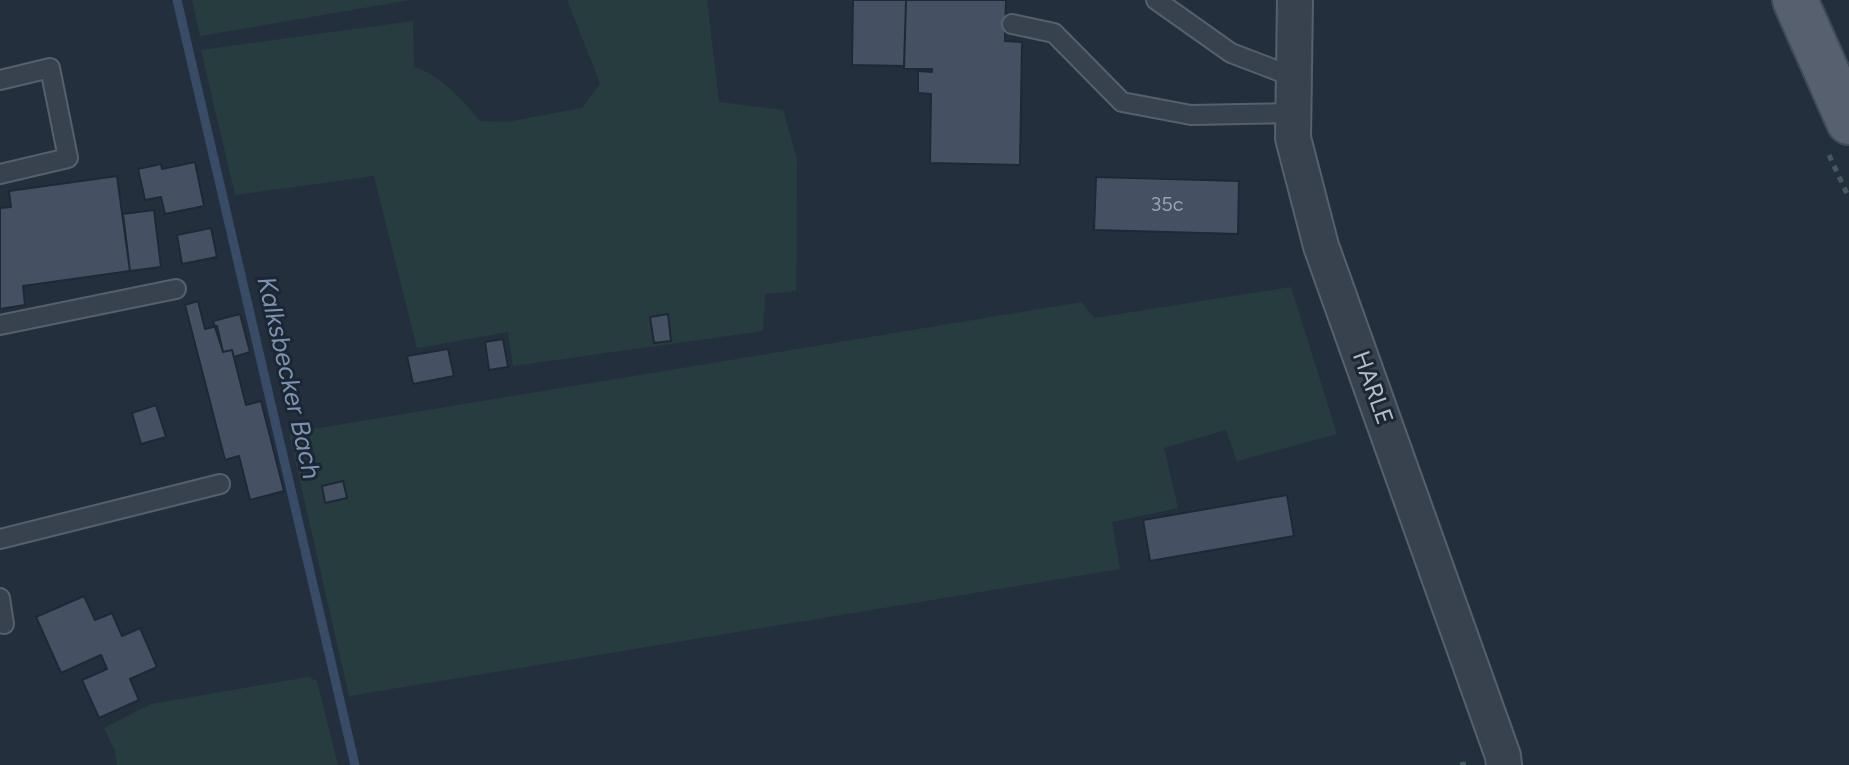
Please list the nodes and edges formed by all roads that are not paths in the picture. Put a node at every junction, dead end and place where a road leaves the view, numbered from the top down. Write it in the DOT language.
graph roads {
  1 [pos="1156,0"];
  2 [pos="1295,0"];
  3 [pos="1795,0"];
  4 [pos="1012,24"];
  5 [pos="1294,77"];
  6 [pos="0,80"];
  7 [pos="1294,113"];
  8 [pos="1849,122"];
  9 [pos="0,174"];
  10 [pos="176,289"];
  11 [pos="0,325"];
  12 [pos="220,484"];
  13 [pos="0,539"];
  14 [pos="0,598"];
  15 [pos="4,624"];
  16 [pos="1504,765"];
  1 -- 5 [label="lane"];
  2 -- 5 [label="street, HARLE"];
  3 -- 8 [label="main road"];
  4 -- 7 [label="lane"];
  5 -- 7 [label="street, HARLE"];
  6 -- 9 [label="lane"];
  7 -- 16 [label="street, HARLE"];
  10 -- 11 [label="lane"];
  12 -- 13 [label="lane"];
  14 -- 15 [label="lane"];
}
